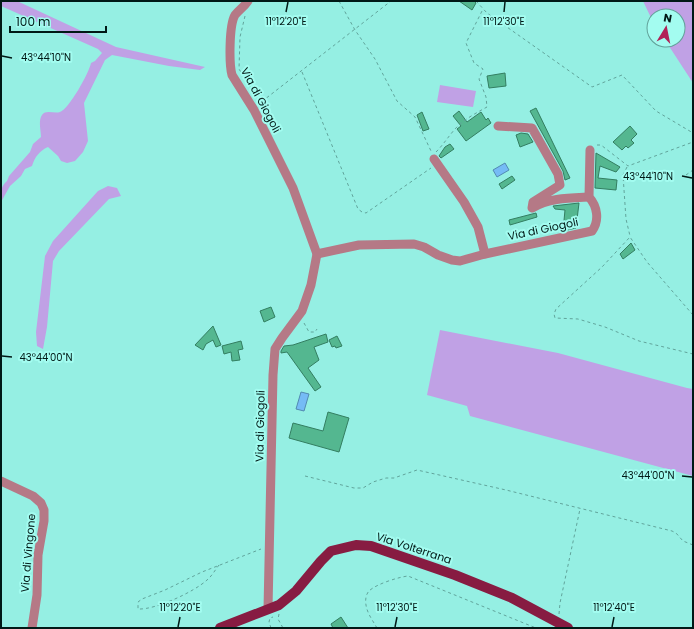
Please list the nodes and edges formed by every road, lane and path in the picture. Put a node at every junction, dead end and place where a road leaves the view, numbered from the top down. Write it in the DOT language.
graph roads {
  1 [pos="248,1"];
  2 [pos="339,1"];
  3 [pos="391,1"];
  4 [pos="476,1"];
  5 [pos="483,8"];
  6 [pos="246,14"];
  7 [pos="355,30"];
  8 [pos="302,71"];
  9 [pos="498,126"];
  10 [pos="693,133"];
  11 [pos="693,142"];
  12 [pos="590,150"];
  13 [pos="436,161"];
  14 [pos="628,166"];
  15 [pos="693,170"];
  16 [pos="686,175"];
  17 [pos="589,197"];
  18 [pos="630,236"];
  19 [pos="317,254"];
  20 [pos="485,254"];
  21 [pos="693,315"];
  22 [pos="298,317"];
  23 [pos="317,329"];
  24 [pos="693,354"];
  25 [pos="305,476"];
  26 [pos="1,481"];
  27 [pos="580,508"];
  28 [pos="693,545"];
  29 [pos="269,546"];
  30 [pos="219,566"];
  31 [pos="268,609"];
  32 [pos="560,626"];
  33 [pos="32,628"];
  34 [pos="220,628"];
  35 [pos="270,628"];
  36 [pos="283,628"];
  37 [pos="377,628"];
  38 [pos="536,628"];
  39 [pos="568,628"];
  1 -- 19 [label="street, Via di Giogoli"];
  2 -- 7 [label="path"];
  3 -- 7 [label="path"];
  4 -- 5 [label="path"];
  5 -- 7 [label="path"];
  5 -- 10 [label="path"];
  6 -- 8 [label="path"];
  7 -- 8 [label="path"];
  8 -- 13 [label="path"];
  9 -- 17 [label="street, Via di Giogoli"];
  11 -- 14 [label="path"];
  12 -- 14 [label="path"];
  12 -- 17 [label="street, Via di Giogoli"];
  13 -- 20 [label="street"];
  14 -- 18 [label="path"];
  15 -- 16 [label="path"];
  17 -- 20 [label="street, Via di Giogoli"];
  18 -- 21 [label="path"];
  18 -- 24 [label="path"];
  19 -- 20 [label="street, Via di Giogoli"];
  19 -- 22 [label="street, Via di Giogoli"];
  22 -- 23 [label="path"];
  22 -- 29 [label="street, Via di Giogoli"];
  25 -- 27 [label="path"];
  26 -- 33 [label="street, Via di Vingone"];
  27 -- 28 [label="path"];
  27 -- 32 [label="path"];
  29 -- 30 [label="path"];
  29 -- 31 [label="street, Via di Giogoli"];
  30 -- 30 [label="path"];
  31 -- 32 [label="main road, Via Volterrana"];
  31 -- 34 [label="main road, Via Volterrana"];
  32 -- 39 [label="main road, Via Volterrana"];
  35 -- 36 [label="path"];
  37 -- 38 [label="path"];
}
